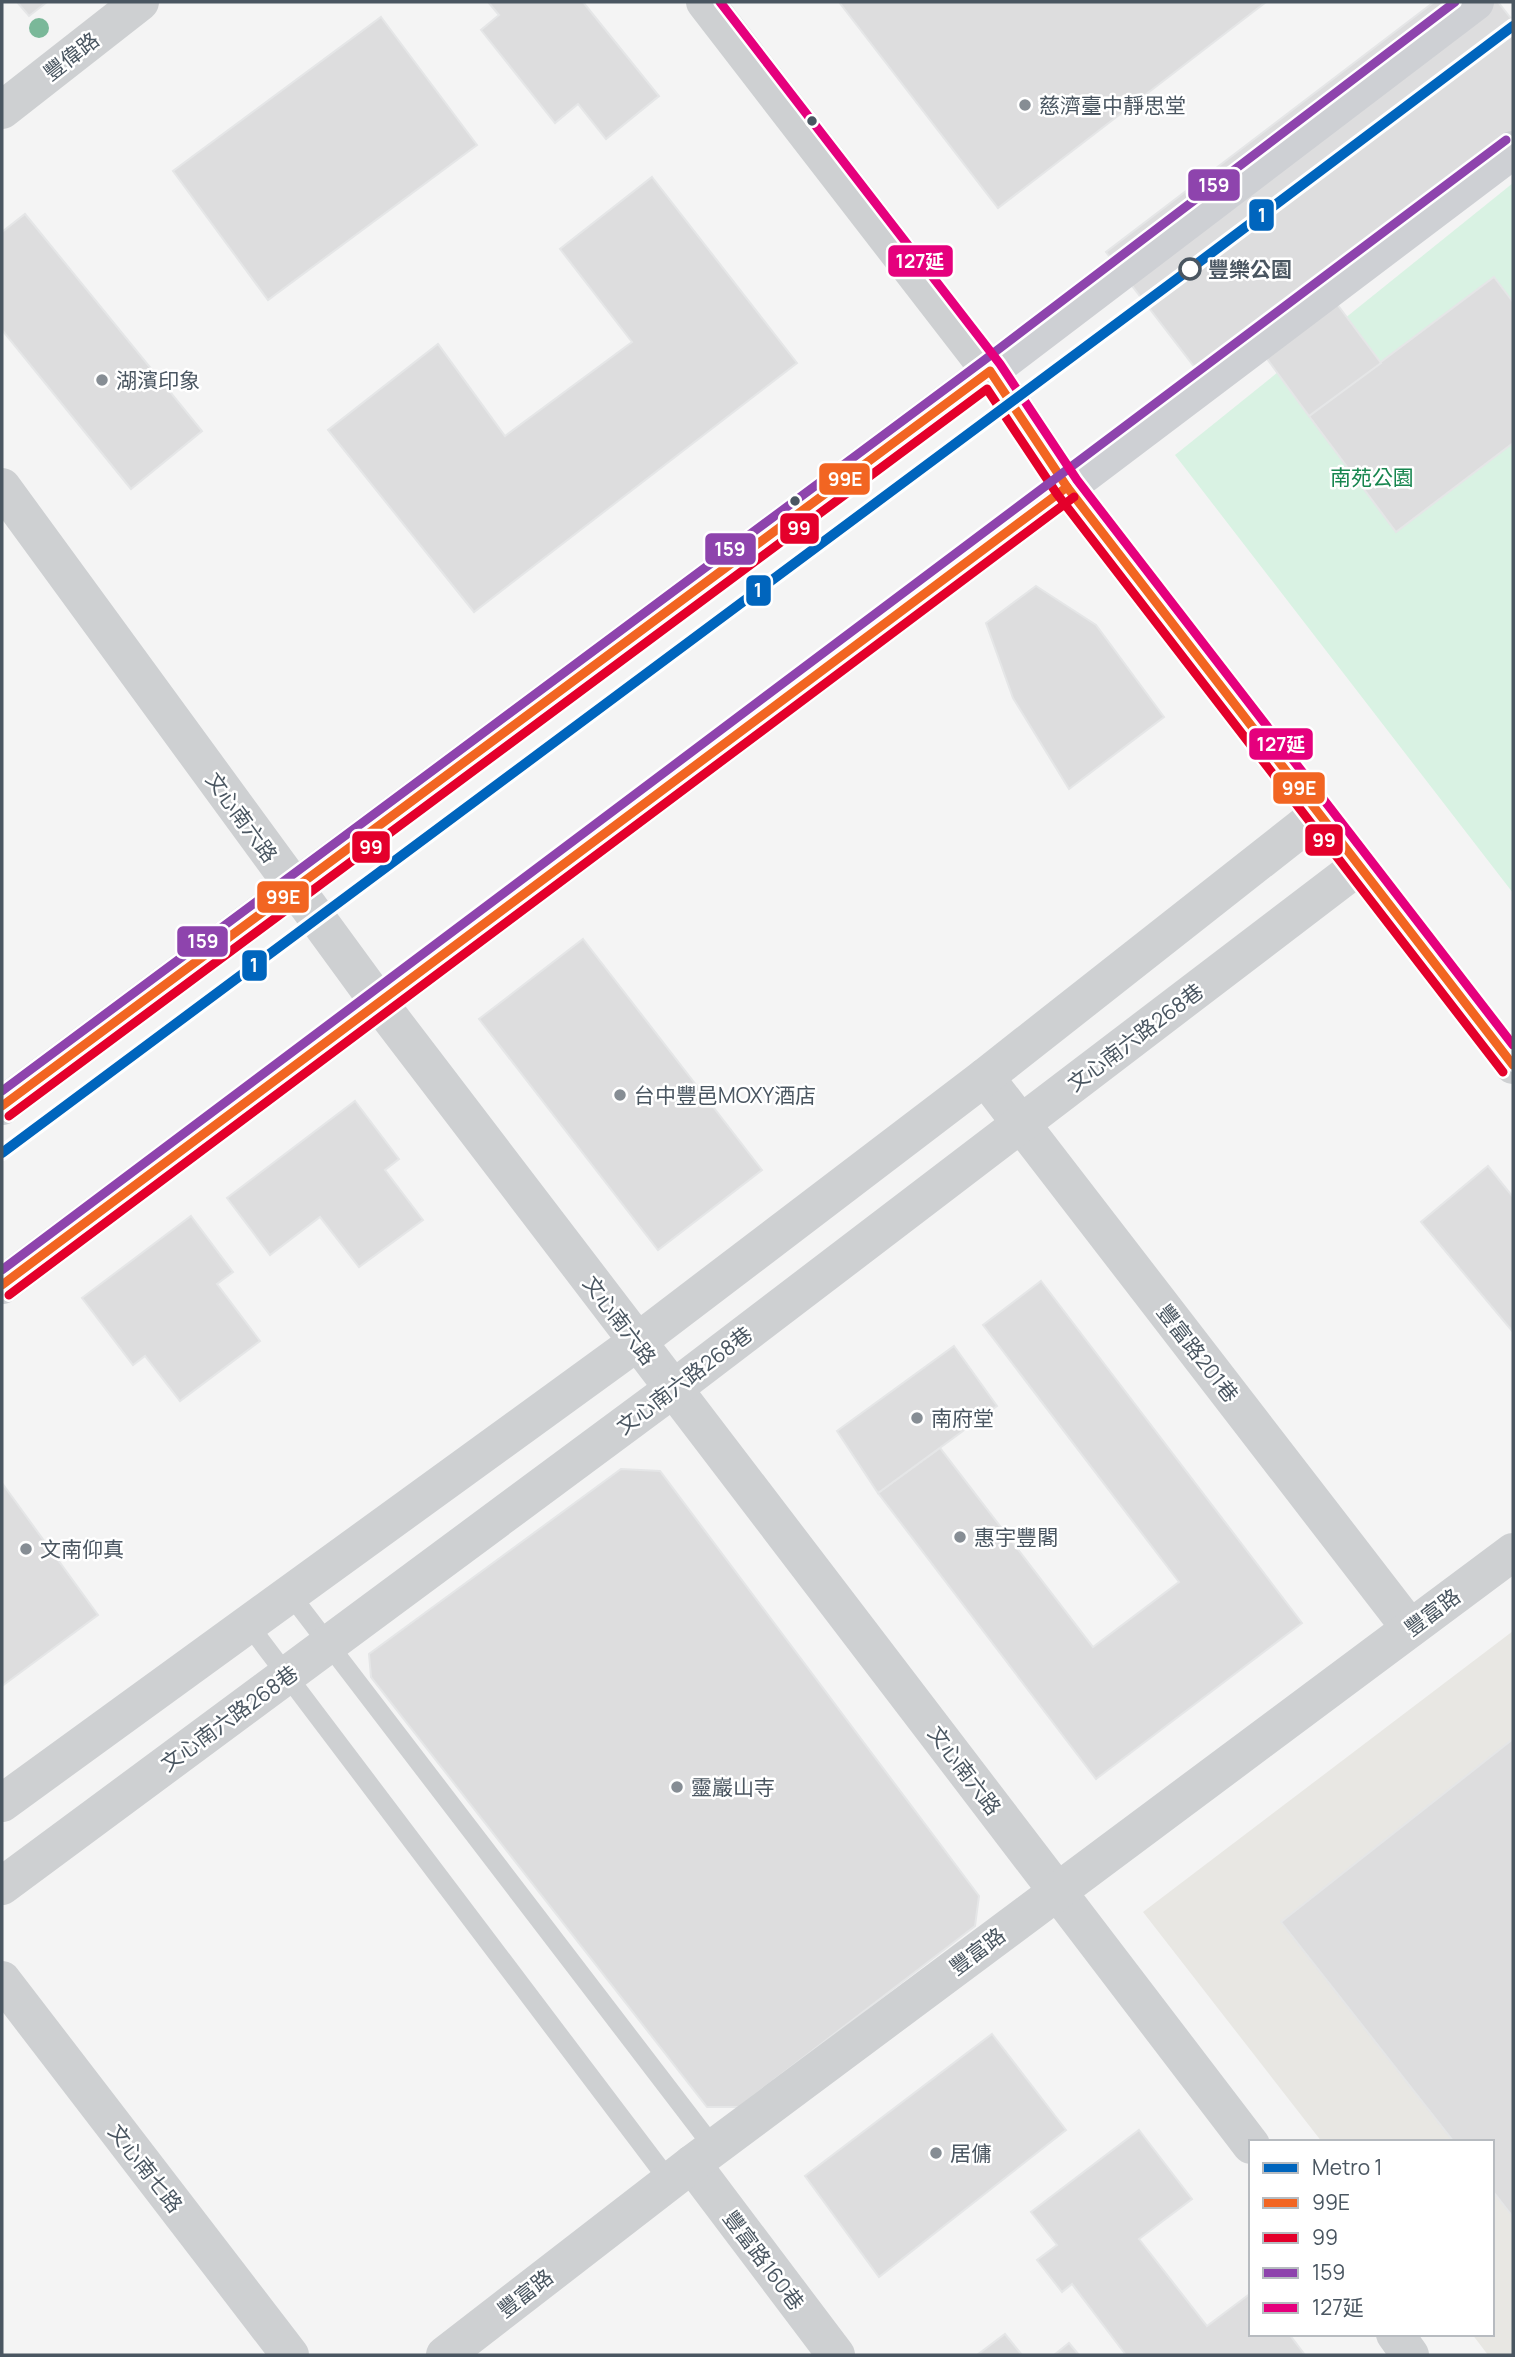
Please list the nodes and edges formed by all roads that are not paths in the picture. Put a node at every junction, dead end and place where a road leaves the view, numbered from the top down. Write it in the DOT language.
graph roads {
  1 [pos="140,2"];
  2 [pos="705,2"];
  3 [pos="1475,2"];
  4 [pos="2,110"];
  5 [pos="1513,150"];
  6 [pos="990,372"];
  7 [pos="2,487"];
  8 [pos="1067,487"];
  9 [pos="1318,815"];
  10 [pos="1359,866"];
  11 [pos="294,889"];
  12 [pos="379,1003"];
  13 [pos="1513,1065"];
  14 [pos="985,1077"];
  15 [pos="2,1107"];
  16 [pos="1021,1124"];
  17 [pos="2,1285"];
  18 [pos="637,1342"];
  19 [pos="673,1389"];
  20 [pos="1513,1552"];
  21 [pos="290,1594"];
  22 [pos="248,1624"];
  23 [pos="1410,1628"];
  24 [pos="328,1645"];
  25 [pos="286,1676"];
  26 [pos="2,1803"];
  27 [pos="2,1886"];
  28 [pos="1058,1891"];
  29 [pos="2,1980"];
  30 [pos="1249,2142"];
  31 [pos="692,2164"];
  32 [pos="1396,2336"];
  33 [pos="290,2355"];
  34 [pos="444,2355"];
  35 [pos="836,2355"];
  36 [pos="1410,2355"];
  1 -- 4 [label="street, 豐偉路"];
  2 -- 6 [label="street"];
  3 -- 6 [label="main road"];
  5 -- 8 [label="main road"];
  6 -- 8 [label="street"];
  6 -- 11 [label="main road"];
  7 -- 11 [label="street, 文心南六路"];
  8 -- 9 [label="street"];
  8 -- 12 [label="main road"];
  9 -- 10 [label="street"];
  9 -- 14 [label="street"];
  10 -- 13 [label="street"];
  10 -- 16 [label="street, 文心南六路268巷"];
  11 -- 12 [label="street, 文心南六路"];
  11 -- 15 [label="main road"];
  12 -- 17 [label="main road"];
  12 -- 18 [label="street, 文心南六路"];
  14 -- 16 [label="street, 豐富路201巷"];
  14 -- 18 [label="street"];
  16 -- 19 [label="street, 文心南六路268巷"];
  16 -- 23 [label="street, 豐富路201巷"];
  18 -- 19 [label="street, 文心南六路"];
  18 -- 21 [label="street"];
  19 -- 24 [label="street, 文心南六路268巷"];
  19 -- 28 [label="street, 文心南六路"];
  20 -- 23 [label="street, 豐富路"];
  21 -- 22 [label="street"];
  21 -- 24 [label="lane"];
  22 -- 25 [label="lane"];
  22 -- 26 [label="street"];
  23 -- 28 [label="street, 豐富路"];
  24 -- 25 [label="street, 文心南六路268巷"];
  24 -- 31 [label="lane"];
  25 -- 27 [label="street, 文心南六路268巷"];
  25 -- 31 [label="lane"];
  28 -- 30 [label="street, 文心南六路"];
  28 -- 31 [label="street, 豐富路"];
  29 -- 33 [label="street, 文心南七路"];
  31 -- 34 [label="street, 豐富路"];
  31 -- 35 [label="street, 豐富路160巷"];
  32 -- 36 [label="street"];
}
